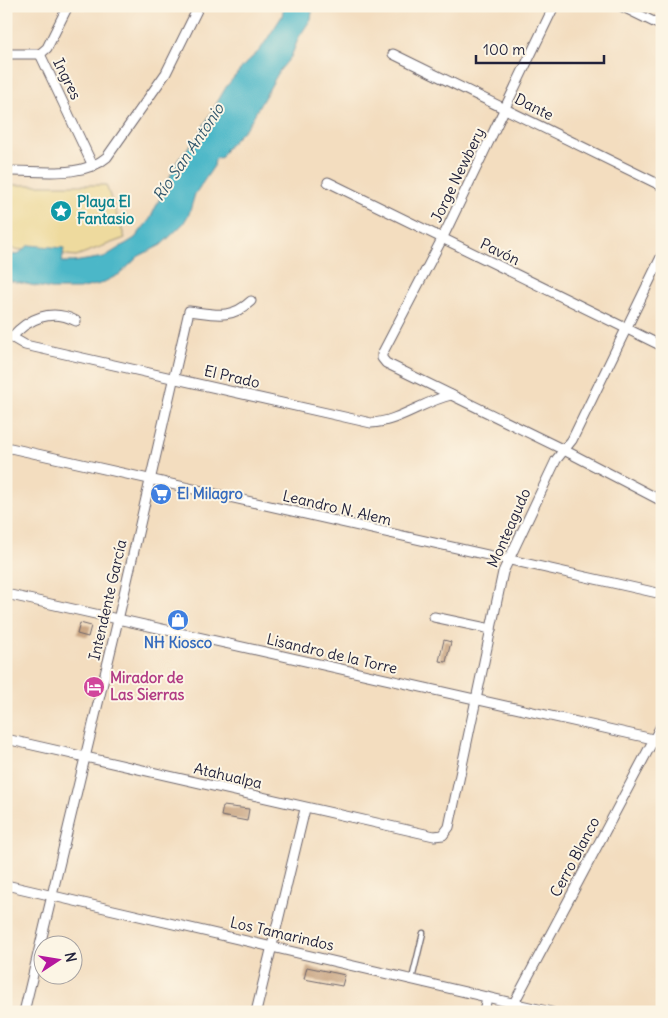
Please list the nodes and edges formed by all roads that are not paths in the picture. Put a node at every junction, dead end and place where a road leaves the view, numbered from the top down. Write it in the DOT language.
graph roads {
  1 [pos="68,6"];
  2 [pos="199,6"];
  3 [pos="554,6"];
  4 [pos="621,6"];
  5 [pos="662,26"];
  6 [pos="6,54"];
  7 [pos="40,54"];
  8 [pos="393,54"];
  9 [pos="506,108"];
  10 [pos="94,166"];
  11 [pos="6,170"];
  12 [pos="328,182"];
  13 [pos="662,186"];
  14 [pos="442,239"];
  15 [pos="662,255"];
  16 [pos="251,301"];
  17 [pos="76,321"];
  18 [pos="626,329"];
  19 [pos="9,336"];
  20 [pos="662,346"];
  21 [pos="174,378"];
  22 [pos="433,386"];
  23 [pos="450,395"];
  24 [pos="431,399"];
  25 [pos="6,447"];
  26 [pos="564,450"];
  27 [pos="150,481"];
  28 [pos="662,501"];
  29 [pos="508,561"];
  30 [pos="6,594"];
  31 [pos="662,594"];
  32 [pos="434,617"];
  33 [pos="118,620"];
  34 [pos="491,630"];
  35 [pos="476,700"];
  36 [pos="662,724"];
  37 [pos="6,739"];
  38 [pos="653,739"];
  39 [pos="85,757"];
  40 [pos="305,808"];
  41 [pos="443,834"];
  42 [pos="6,885"];
  43 [pos="52,896"];
  44 [pos="422,933"];
  45 [pos="272,945"];
  46 [pos="412,979"];
  47 [pos="487,997"];
  48 [pos="514,1003"];
  49 [pos="24,1012"];
  50 [pos="256,1012"];
  51 [pos="484,1012"];
  52 [pos="551,1012"];
  1 -- 7 [label="street, Ingres"];
  2 -- 10 [label="street"];
  3 -- 9 [label="street, Jorge Newbery"];
  4 -- 5 [label="street"];
  6 -- 7 [label="street"];
  7 -- 10 [label="street, Ingres"];
  8 -- 9 [label="street, Dante"];
  9 -- 13 [label="street, Dante"];
  9 -- 14 [label="street, Jorge Newbery"];
  10 -- 11 [label="street"];
  12 -- 14 [label="street, Pavón"];
  14 -- 18 [label="street, Pavón"];
  14 -- 22 [label="street, Jorge Newbery"];
  15 -- 18 [label="street, Monteagudo"];
  16 -- 21 [label="street, Intendente García"];
  17 -- 19 [label="street"];
  18 -- 20 [label="street, Pavón"];
  18 -- 26 [label="street, Monteagudo"];
  19 -- 21 [label="street, El Prado"];
  21 -- 24 [label="street, El Prado"];
  21 -- 27 [label="street, Intendente García"];
  22 -- 23 [label="street"];
  22 -- 24 [label="street"];
  23 -- 24 [label="street, El Prado"];
  23 -- 26 [label="street"];
  25 -- 27 [label="street, Leandro N. Alem"];
  26 -- 28 [label="street"];
  26 -- 29 [label="street, Monteagudo"];
  27 -- 29 [label="street, Leandro N. Alem"];
  27 -- 33 [label="street, Intendente García"];
  29 -- 31 [label="street, Leandro N. Alem"];
  29 -- 34 [label="street, Monteagudo"];
  30 -- 33 [label="street, Lisandro de la Torre"];
  32 -- 34 [label="street"];
  33 -- 35 [label="street, Lisandro de la Torre"];
  33 -- 39 [label="street, Intendente García"];
  34 -- 35 [label="street, Monteagudo"];
  35 -- 38 [label="street, Lisandro de la Torre"];
  35 -- 41 [label="street, Monteagudo"];
  36 -- 38 [label="street, Cerro Blanco"];
  37 -- 39 [label="street, Atahualpa"];
  38 -- 48 [label="street, Cerro Blanco"];
  39 -- 40 [label="street, Atahualpa"];
  39 -- 43 [label="street, Intendente García"];
  40 -- 41 [label="street, Atahualpa"];
  40 -- 45 [label="street"];
  42 -- 43 [label="street, Los Tamarindos"];
  43 -- 45 [label="street, Los Tamarindos"];
  43 -- 49 [label="street, Intendente García"];
  44 -- 46 [label="lane"];
  45 -- 46 [label="street, Los Tamarindos"];
  45 -- 50 [label="street"];
  46 -- 47 [label="street, Los Tamarindos"];
  47 -- 48 [label="street, Los Tamarindos"];
  47 -- 51 [label="street"];
  48 -- 52 [label="street, Los Tamarindos"];
}
